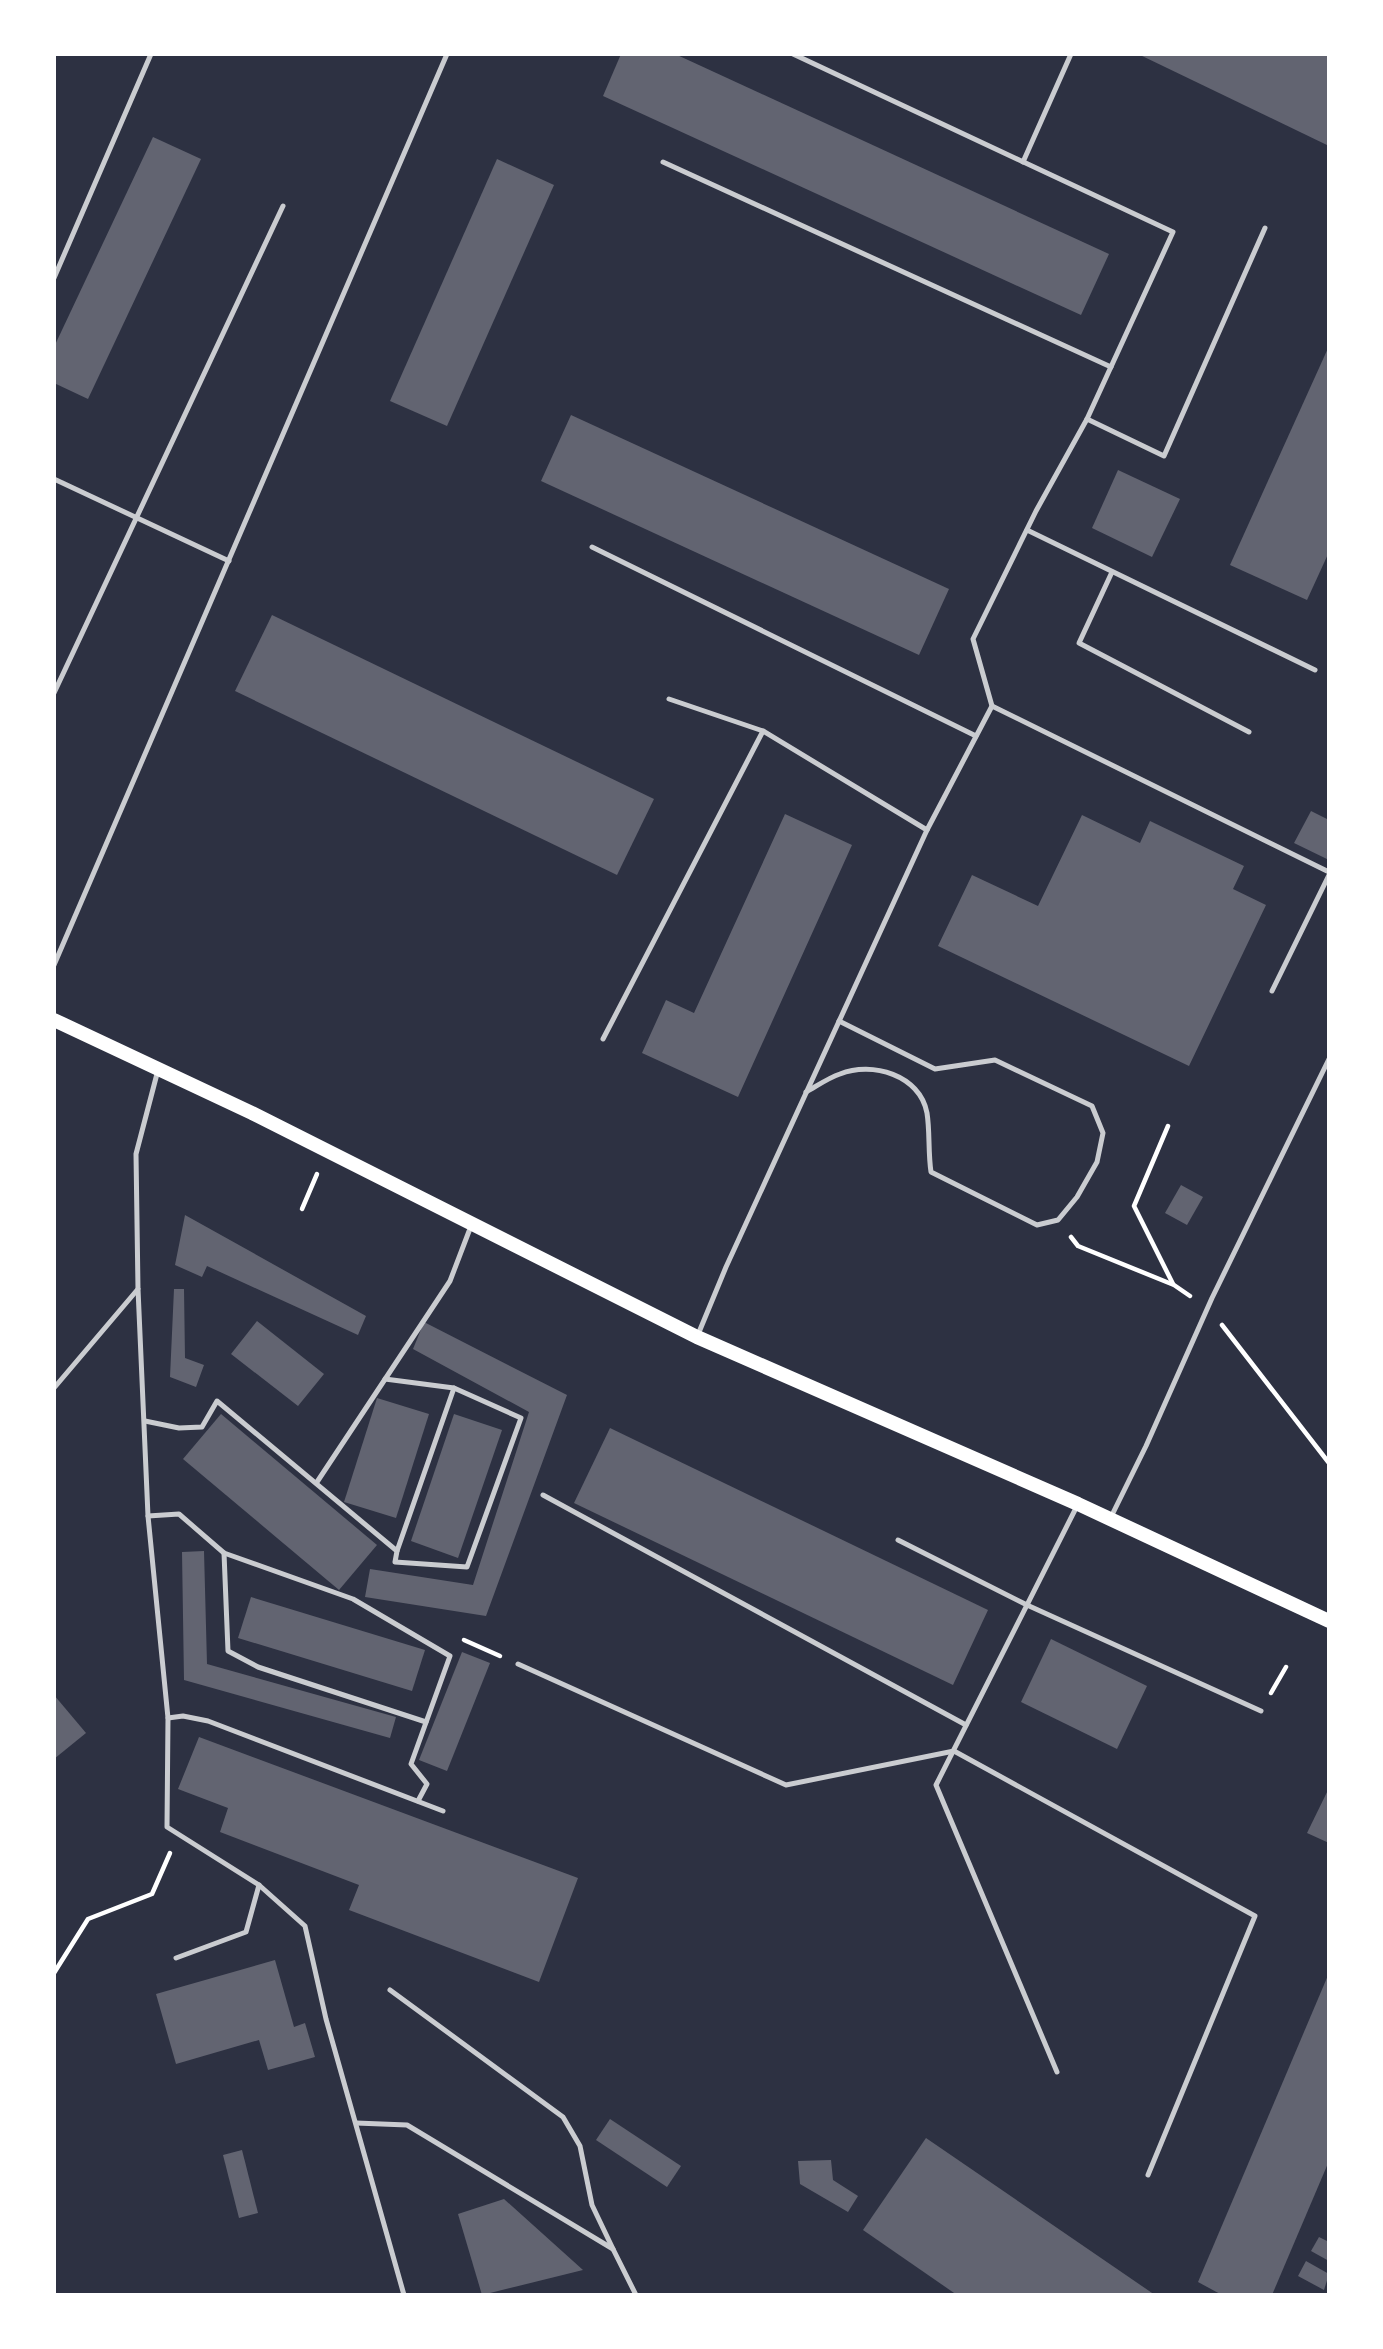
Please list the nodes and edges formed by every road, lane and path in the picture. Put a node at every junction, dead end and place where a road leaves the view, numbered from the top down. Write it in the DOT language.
graph roads {
  1 [pos="151,54"];
  2 [pos="447,54"];
  3 [pos="793,54"];
  4 [pos="1071,54"];
  5 [pos="663,162"];
  6 [pos="1023,162"];
  7 [pos="283,205"];
  8 [pos="1265,228"];
  9 [pos="54,278"];
  10 [pos="1111,367"];
  11 [pos="1087,419"];
  12 [pos="54,479"];
  13 [pos="137,518"];
  14 [pos="1027,530"];
  15 [pos="592,547"];
  16 [pos="229,561"];
  17 [pos="1112,572"];
  18 [pos="1315,670"];
  19 [pos="54,693"];
  20 [pos="669,699"];
  21 [pos="992,706"];
  22 [pos="763,731"];
  23 [pos="1249,732"];
  24 [pos="976,736"];
  25 [pos="927,830"];
  26 [pos="1329,874"];
  27 [pos="54,965"];
  28 [pos="1272,991"];
  29 [pos="54,1020"];
  30 [pos="839,1021"];
  31 [pos="603,1039"];
  32 [pos="1329,1059"];
  33 [pos="158,1070"];
  34 [pos="806,1092"];
  35 [pos="1168,1126"];
  36 [pos="327,1150"];
  37 [pos="302,1209"];
  38 [pos="472,1223"];
  39 [pos="1174,1285"];
  40 [pos="138,1289"];
  41 [pos="697,1337"];
  42 [pos="385,1379"];
  43 [pos="54,1388"];
  44 [pos="454,1388"];
  45 [pos="145,1421"];
  46 [pos="317,1482"];
  47 [pos="543,1495"];
  48 [pos="1078,1504"];
  49 [pos="148,1516"];
  50 [pos="1110,1520"];
  51 [pos="898,1540"];
  52 [pos="397,1552"];
  53 [pos="224,1553"];
  54 [pos="1027,1605"];
  55 [pos="1329,1620"];
  56 [pos="450,1656"];
  57 [pos="518,1664"];
  58 [pos="1286,1667"];
  59 [pos="1261,1711"];
  60 [pos="168,1718"];
  61 [pos="426,1722"];
  62 [pos="967,1725"];
  63 [pos="954,1751"];
  64 [pos="418,1801"];
  65 [pos="443,1811"];
  66 [pos="167,1827"];
  67 [pos="258,1885"];
  68 [pos="176,1958"];
  69 [pos="54,1973"];
  70 [pos="390,1990"];
  71 [pos="1057,2072"];
  72 [pos="356,2123"];
  73 [pos="1148,2175"];
  74 [pos="613,2249"];
  75 [pos="404,2295"];
  76 [pos="636,2295"];
  1 -- 9 [label="lane"];
  2 -- 16 [label="lane"];
  3 -- 6 [label="lane"];
  4 -- 6 [label="lane"];
  5 -- 10 [label="lane"];
  6 -- 10 [label="lane"];
  7 -- 13 [label="lane"];
  8 -- 11 [label="lane"];
  10 -- 11 [label="lane"];
  11 -- 14 [label="lane"];
  12 -- 13 [label="lane"];
  13 -- 16 [label="lane"];
  13 -- 19 [label="lane"];
  14 -- 17 [label="lane"];
  14 -- 21 [label="lane"];
  15 -- 24 [label="lane"];
  16 -- 27 [label="lane"];
  17 -- 18 [label="lane"];
  17 -- 23 [label="lane"];
  20 -- 22 [label="lane"];
  21 -- 24 [label="lane"];
  21 -- 26 [label="lane"];
  22 -- 25 [label="lane"];
  22 -- 31 [label="lane"];
  24 -- 25 [label="lane"];
  25 -- 30 [label="lane"];
  26 -- 28 [label="lane"];
  29 -- 33 [label="main road"];
  30 -- 34 [label="lane"];
  30 -- 34 [label="lane"];
  32 -- 50 [label="lane"];
  33 -- 36 [label="main road"];
  33 -- 40 [label="lane"];
  34 -- 41 [label="lane"];
  35 -- 39 [label="path"];
  36 -- 37 [label="path"];
  36 -- 38 [label="main road"];
  38 -- 41 [label="main road"];
  38 -- 42 [label="lane"];
  40 -- 43 [label="lane"];
  40 -- 45 [label="lane"];
  41 -- 48 [label="main road"];
  42 -- 44 [label="lane"];
  42 -- 46 [label="lane"];
  44 -- 52 [label="lane"];
  44 -- 52 [label="lane"];
  45 -- 46 [label="lane"];
  45 -- 49 [label="lane"];
  46 -- 52 [label="lane"];
  47 -- 62 [label="lane"];
  48 -- 50 [label="main road"];
  48 -- 54 [label="lane"];
  49 -- 53 [label="lane"];
  49 -- 60 [label="lane"];
  50 -- 55 [label="main road"];
  51 -- 54 [label="lane"];
  53 -- 56 [label="lane"];
  53 -- 61 [label="lane"];
  54 -- 59 [label="lane"];
  54 -- 62 [label="lane"];
  56 -- 57 [label="path"];
  56 -- 61 [label="lane"];
  57 -- 63 [label="lane"];
  58 -- 59 [label="path"];
  60 -- 64 [label="lane"];
  60 -- 66 [label="lane"];
  61 -- 64 [label="lane"];
  62 -- 63 [label="lane"];
  63 -- 71 [label="lane"];
  63 -- 73 [label="lane"];
  64 -- 65 [label="lane"];
  66 -- 67 [label="lane"];
  66 -- 69 [label="path"];
  67 -- 68 [label="lane"];
  67 -- 72 [label="lane"];
  70 -- 74 [label="lane"];
  72 -- 74 [label="lane"];
  72 -- 75 [label="lane"];
  74 -- 76 [label="lane"];
}
